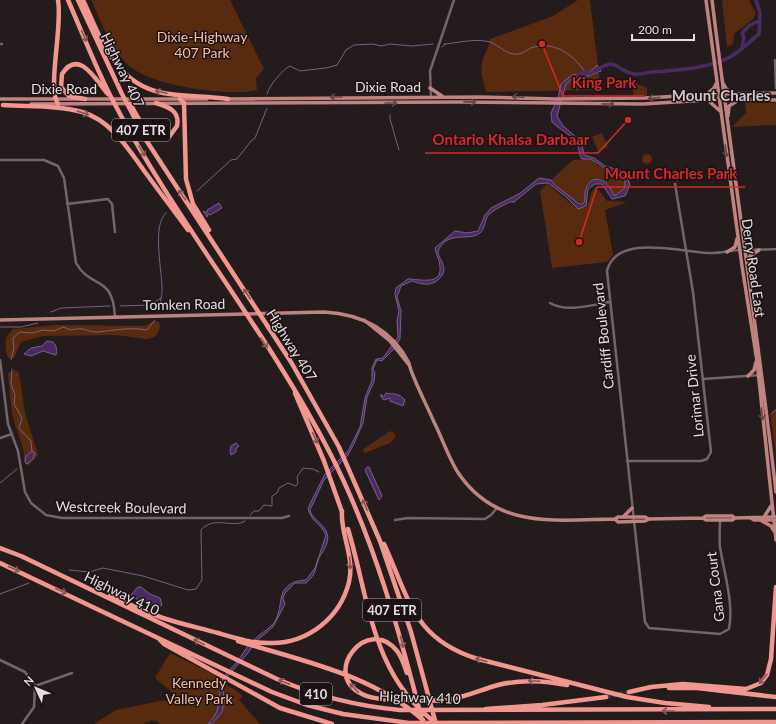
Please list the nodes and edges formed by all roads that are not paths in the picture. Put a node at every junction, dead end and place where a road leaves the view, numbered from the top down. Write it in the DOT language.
graph roads {
  1 [pos="58,0"];
  2 [pos="68,0"];
  3 [pos="78,0"];
  4 [pos="83,0"];
  5 [pos="454,0"];
  6 [pos="706,0"];
  7 [pos="712,0"];
  8 [pos="775,60"];
  9 [pos="722,80"];
  10 [pos="717,81"];
  11 [pos="430,88"];
  12 [pos="776,88"];
  13 [pos="776,93"];
  14 [pos="122,94"];
  15 [pos="706,94"];
  16 [pos="719,94"];
  17 [pos="724,94"];
  18 [pos="736,94"];
  19 [pos="110,96"];
  20 [pos="431,97"];
  21 [pos="442,97"];
  22 [pos="0,99"];
  23 [pos="228,99"];
  24 [pos="776,99"];
  25 [pos="180,100"];
  26 [pos="722,100"];
  27 [pos="740,100"];
  28 [pos="88,101"];
  29 [pos="555,101"];
  30 [pos="707,101"];
  31 [pos="56,102"];
  32 [pos="153,102"];
  33 [pos="184,103"];
  34 [pos="431,103"];
  35 [pos="2,105"];
  36 [pos="721,112"];
  37 [pos="727,119"];
  38 [pos="0,160"];
  39 [pos="675,184"];
  40 [pos="67,204"];
  41 [pos="115,232"];
  42 [pos="738,236"];
  43 [pos="742,250"];
  44 [pos="758,250"];
  45 [pos="776,250"];
  46 [pos="205,251"];
  47 [pos="219,251"];
  48 [pos="686,251"];
  49 [pos="726,252"];
  50 [pos="747,267"];
  51 [pos="610,302"];
  52 [pos="550,303"];
  53 [pos="115,316"];
  54 [pos="1,318"];
  55 [pos="0,360"];
  56 [pos="757,361"];
  57 [pos="0,366"];
  58 [pos="760,375"];
  59 [pos="748,376"];
  60 [pos="702,379"];
  61 [pos="294,390"];
  62 [pos="12,434"];
  63 [pos="0,438"];
  64 [pos="627,462"];
  65 [pos="776,492"];
  66 [pos="772,505"];
  67 [pos="497,508"];
  68 [pos="632,508"];
  69 [pos="342,511"];
  70 [pos="289,516"];
  71 [pos="623,517"];
  72 [pos="633,517"];
  73 [pos="720,518"];
  74 [pos="615,519"];
  75 [pos="649,519"];
  76 [pos="763,519"];
  77 [pos="775,519"];
  78 [pos="395,520"];
  79 [pos="633,522"];
  80 [pos="776,534"];
  81 [pos="776,540"];
  82 [pos="380,541"];
  83 [pos="0,548"];
  84 [pos="1,563"];
  85 [pos="776,587"];
  86 [pos="87,588"];
  87 [pos="155,636"];
  88 [pos="245,641"];
  89 [pos="0,660"];
  90 [pos="72,673"];
  91 [pos="413,682"];
  92 [pos="35,686"];
  93 [pos="587,687"];
  94 [pos="644,689"];
  95 [pos="629,692"];
  96 [pos="606,697"];
  97 [pos="776,698"];
  98 [pos="735,709"];
  99 [pos="776,709"];
  100 [pos="479,710"];
  101 [pos="292,712"];
  102 [pos="767,722"];
  103 [pos="776,722"];
  104 [pos="22,724"];
  105 [pos="323,724"];
  106 [pos="332,724"];
  107 [pos="424,724"];
  108 [pos="427,724"];
  109 [pos="437,724"];
  110 [pos="483,724"];
  111 [pos="736,724"];
  1 -- 31 [label="highway"];
  2 -- 19 [label="highway, Highway 407 / 407 ETR, one-way"];
  3 -- 14 [label="highway, Highway 407 / 407 ETR"];
  23 -- 4 [label="highway, one-way"];
  5 -- 11 [label="street"];
  6 -- 10 [label="main road, Derry Road East"];
  7 -- 9 [label="main road, Derry Road East"];
  8 -- 12 [label="street"];
  9 -- 17 [label="main road, Derry Road East"];
  9 -- 18 [label="main road"];
  10 -- 15 [label="main road"];
  10 -- 16 [label="main road, Derry Road East"];
  11 -- 20 [label="street"];
  11 -- 21 [label="main road"];
  13 -- 18 [label="main road, Dixie Road"];
  14 -- 32 [label="highway"];
  47 -- 14 [label="highway, Highway 407 / 407 ETR, one-way"];
  15 -- 16 [label="main road, Dixie Road"];
  15 -- 29 [label="main road, Dixie Road, one-way"];
  16 -- 17 [label="main road, Dixie Road"];
  16 -- 26 [label="main road, Derry Road East"];
  17 -- 18 [label="main road, Dixie Road"];
  17 -- 26 [label="main road, Derry Road East"];
  19 -- 28 [label="highway"];
  19 -- 46 [label="highway, Highway 407 / 407 ETR, one-way"];
  20 -- 21 [label="main road, Dixie Road"];
  20 -- 23 [label="main road, Dixie Road, one-way"];
  20 -- 34 [label="street"];
  29 -- 21 [label="main road, Dixie Road, one-way"];
  22 -- 31 [label="main road, Dixie Road"];
  23 -- 25 [label="main road, Dixie Road"];
  24 -- 27 [label="main road, Dixie Road"];
  25 -- 32 [label="main road, Dixie Road"];
  25 -- 33 [label="highway"];
  26 -- 27 [label="main road, Dixie Road"];
  26 -- 30 [label="main road, Dixie Road"];
  26 -- 36 [label="main road, Derry Road East"];
  26 -- 37 [label="main road, Derry Road East"];
  27 -- 37 [label="main road"];
  28 -- 31 [label="main road, Dixie Road"];
  28 -- 31 [label="main road, Dixie Road"];
  28 -- 32 [label="main road, Dixie Road"];
  29 -- 30 [label="main road, Dixie Road, one-way"];
  34 -- 29 [label="main road, Dixie Road, one-way"];
  30 -- 36 [label="main road"];
  31 -- 35 [label="main road, Dixie Road"];
  32 -- 33 [label="main road, Dixie Road"];
  33 -- 34 [label="main road, Dixie Road, one-way"];
  33 -- 47 [label="highway"];
  35 -- 46 [label="highway, one-way"];
  36 -- 42 [label="main road, Derry Road East, one-way"];
  37 -- 43 [label="main road, Derry Road East"];
  38 -- 40 [label="street"];
  39 -- 48 [label="street, Lorimar Drive"];
  40 -- 41 [label="street"];
  40 -- 53 [label="street"];
  42 -- 43 [label="main road, Derry Road East"];
  42 -- 49 [label="main road"];
  43 -- 44 [label="street, Cardiff Boulevard"];
  43 -- 49 [label="street, Cardiff Boulevard"];
  43 -- 50 [label="main road, Derry Road East"];
  43 -- 56 [label="main road, Derry Road East"];
  44 -- 45 [label="street, Cardiff Boulevard"];
  44 -- 50 [label="main road"];
  46 -- 61 [label="highway, Highway 407 / 407 ETR, one-way"];
  82 -- 47 [label="highway, Highway 407 / 407 ETR, one-way"];
  48 -- 49 [label="street, Cardiff Boulevard"];
  48 -- 51 [label="street, Cardiff Boulevard"];
  48 -- 60 [label="street, Lorimar Drive"];
  50 -- 58 [label="main road, Derry Road East"];
  51 -- 52 [label="street"];
  51 -- 64 [label="street, Cardiff Boulevard"];
  53 -- 54 [label="main road, Tomken Road"];
  53 -- 67 [label="main road, Tomken Road"];
  55 -- 57 [label="street, Westcreek Boulevard"];
  56 -- 58 [label="main road, Derry Road East"];
  56 -- 59 [label="main road"];
  57 -- 62 [label="street, Westcreek Boulevard"];
  58 -- 59 [label="street"];
  58 -- 65 [label="main road, Derry Road East"];
  58 -- 66 [label="main road, Derry Road East, one-way"];
  59 -- 60 [label="street"];
  60 -- 64 [label="street, Lorimar Drive"];
  61 -- 69 [label="highway, one-way"];
  61 -- 91 [label="highway, Highway 407 / 407 ETR, one-way"];
  62 -- 63 [label="street"];
  62 -- 70 [label="street, Westcreek Boulevard"];
  64 -- 68 [label="street, Cardiff Boulevard"];
  66 -- 76 [label="main road"];
  66 -- 77 [label="main road, Derry Road East"];
  67 -- 74 [label="main road, Tomken Road"];
  67 -- 78 [label="street"];
  68 -- 71 [label="main road"];
  68 -- 72 [label="street, Cardiff Boulevard"];
  69 -- 88 [label="highway, one-way"];
  69 -- 109 [label="highway"];
  71 -- 72 [label="main road, Tomken Road"];
  71 -- 74 [label="main road, Tomken Road"];
  72 -- 75 [label="main road, Tomken Road"];
  72 -- 79 [label="street, Gana Court"];
  73 -- 75 [label="main road, Tomken Road"];
  73 -- 76 [label="main road, Tomken Road"];
  73 -- 79 [label="street, Gana Court"];
  74 -- 79 [label="main road, Tomken Road"];
  75 -- 79 [label="main road, Tomken Road"];
  76 -- 77 [label="main road, Tomken Road"];
  76 -- 80 [label="main road"];
  77 -- 80 [label="main road, Derry Road East"];
  80 -- 81 [label="main road, Derry Road East"];
  93 -- 82 [label="highway, one-way"];
  82 -- 109 [label="highway, Highway 407 / 407 ETR"];
  83 -- 86 [label="highway, Highway 410 / 410"];
  84 -- 87 [label="highway, Highway 410 / 410, one-way"];
  85 -- 94 [label="highway, one-way"];
  86 -- 88 [label="highway"];
  100 -- 86 [label="highway, Highway 410 / 410, one-way"];
  87 -- 101 [label="highway"];
  87 -- 110 [label="highway, Highway 410 / 410"];
  88 -- 108 [label="highway"];
  89 -- 92 [label="street"];
  90 -- 92 [label="street"];
  93 -- 91 [label="highway, one-way"];
  91 -- 107 [label="highway, Highway 407 / 407 ETR"];
  92 -- 104 [label="street"];
  93 -- 98 [label="highway"];
  94 -- 95 [label="highway"];
  94 -- 97 [label="highway"];
  96 -- 100 [label="highway"];
  98 -- 99 [label="highway, Highway 410 / 410"];
  98 -- 100 [label="highway, Highway 410 / 410, one-way"];
  101 -- 105 [label="highway"];
  101 -- 106 [label="highway"];
  102 -- 103 [label="highway, Highway 410 / 410"];
  102 -- 110 [label="highway, Highway 410 / 410"];
  102 -- 111 [label="highway"];
}
